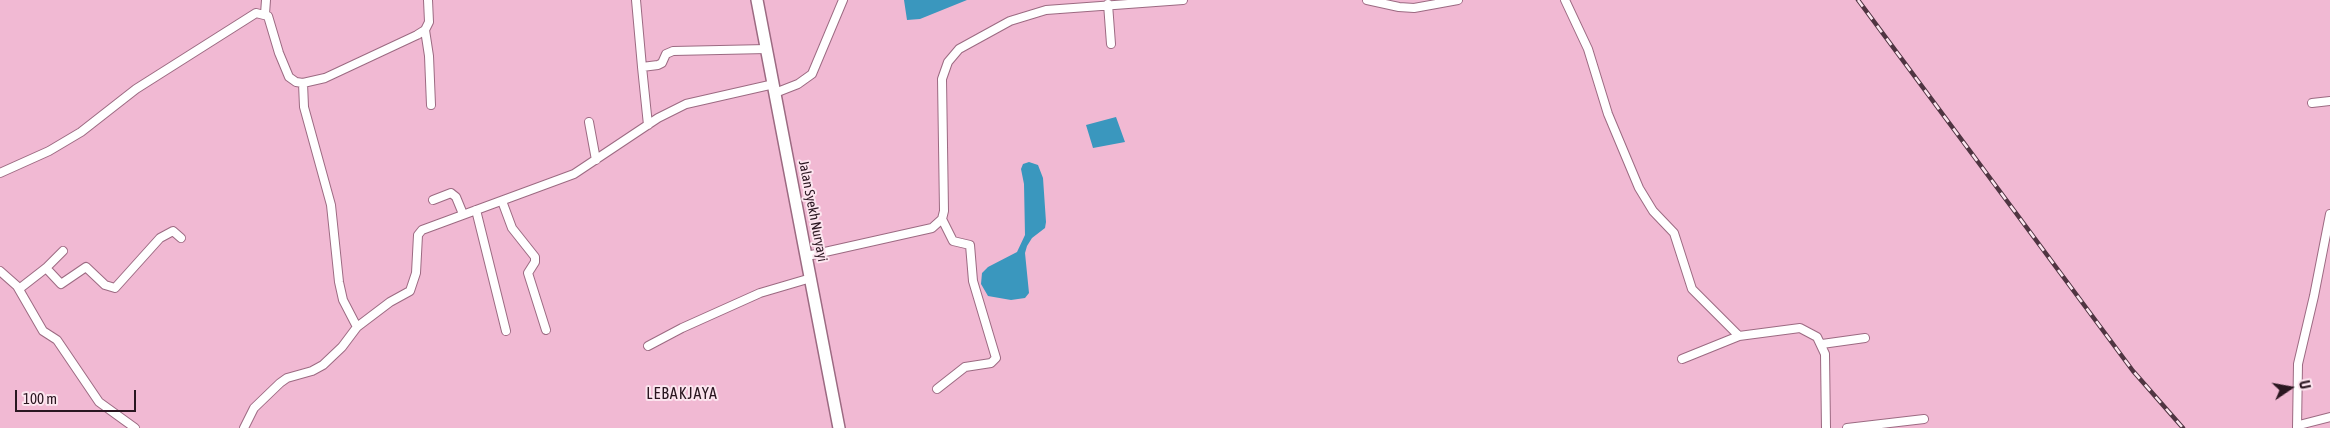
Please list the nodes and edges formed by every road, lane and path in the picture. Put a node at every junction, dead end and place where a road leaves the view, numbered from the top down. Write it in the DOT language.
graph roads {
  1 [pos="266,0"];
  2 [pos="428,0"];
  3 [pos="636,0"];
  4 [pos="758,0"];
  5 [pos="843,0"];
  6 [pos="1183,0"];
  7 [pos="1367,0"];
  8 [pos="1458,0"];
  9 [pos="1565,0"];
  10 [pos="1108,4"];
  11 [pos="265,14"];
  12 [pos="425,30"];
  13 [pos="1111,44"];
  14 [pos="767,49"];
  15 [pos="642,66"];
  16 [pos="303,83"];
  17 [pos="774,89"];
  18 [pos="2330,101"];
  19 [pos="2312,103"];
  20 [pos="432,104"];
  21 [pos="589,122"];
  22 [pos="648,125"];
  23 [pos="596,160"];
  24 [pos="0,173"];
  25 [pos="433,200"];
  26 [pos="502,201"];
  27 [pos="476,210"];
  28 [pos="463,214"];
  29 [pos="2330,214"];
  30 [pos="942,219"];
  31 [pos="181,238"];
  32 [pos="63,251"];
  33 [pos="807,256"];
  34 [pos="46,268"];
  35 [pos="0,271"];
  36 [pos="811,278"];
  37 [pos="19,289"];
  38 [pos="357,327"];
  39 [pos="546,330"];
  40 [pos="506,331"];
  41 [pos="1739,336"];
  42 [pos="1865,338"];
  43 [pos="1822,344"];
  44 [pos="648,346"];
  45 [pos="1682,359"];
  46 [pos="937,389"];
  47 [pos="2330,417"];
  48 [pos="1924,419"];
  49 [pos="2298,426"];
  50 [pos="135,428"];
  51 [pos="244,428"];
  52 [pos="839,428"];
  53 [pos="1826,428"];
  54 [pos="1847,428"];
  1 -- 11 [label="street"];
  2 -- 12 [label="street"];
  3 -- 15 [label="street"];
  4 -- 14 [label="main road, Jalan Syekh Nuryayi"];
  5 -- 17 [label="street"];
  6 -- 10 [label="street"];
  7 -- 8 [label="street"];
  9 -- 41 [label="street"];
  10 -- 13 [label="street"];
  10 -- 30 [label="street"];
  11 -- 16 [label="street"];
  11 -- 24 [label="street"];
  12 -- 16 [label="street"];
  12 -- 20 [label="street"];
  14 -- 15 [label="street"];
  14 -- 17 [label="main road, Jalan Syekh Nuryayi"];
  15 -- 22 [label="street"];
  16 -- 38 [label="street"];
  17 -- 22 [label="street"];
  17 -- 33 [label="main road, Jalan Syekh Nuryayi"];
  18 -- 19 [label="street"];
  21 -- 23 [label="street"];
  22 -- 23 [label="street"];
  23 -- 26 [label="street"];
  25 -- 28 [label="street"];
  26 -- 27 [label="street"];
  26 -- 39 [label="street"];
  27 -- 28 [label="street"];
  27 -- 40 [label="street"];
  28 -- 38 [label="street"];
  29 -- 49 [label="street"];
  30 -- 33 [label="street"];
  30 -- 46 [label="street"];
  31 -- 34 [label="street"];
  32 -- 34 [label="street"];
  33 -- 36 [label="main road, Jalan Syekh Nuryayi"];
  34 -- 37 [label="street"];
  35 -- 37 [label="street"];
  36 -- 44 [label="street"];
  36 -- 52 [label="main road, Jalan Syekh Nuryayi"];
  37 -- 50 [label="street"];
  38 -- 51 [label="street"];
  41 -- 43 [label="street"];
  41 -- 45 [label="street"];
  42 -- 43 [label="street"];
  43 -- 53 [label="street"];
  47 -- 49 [label="street"];
  48 -- 54 [label="street"];
}
